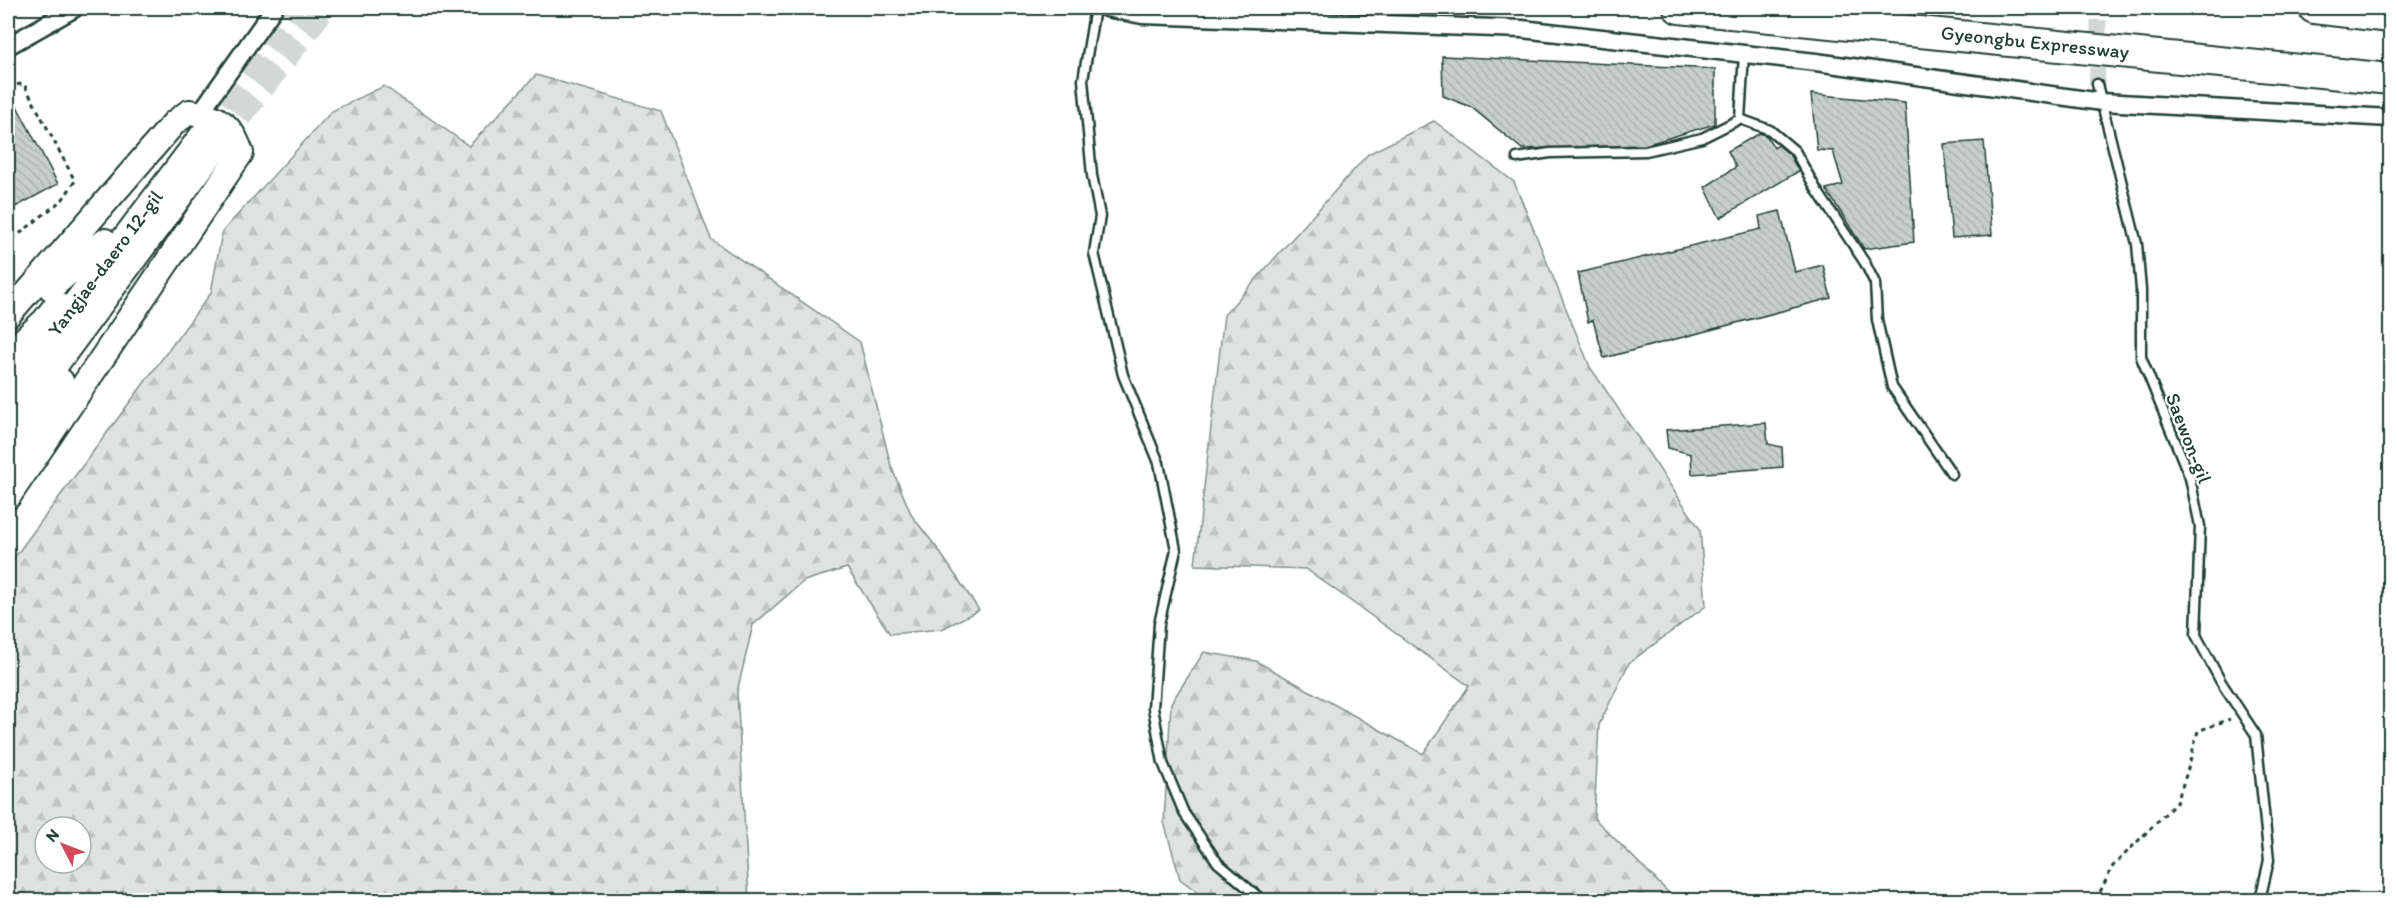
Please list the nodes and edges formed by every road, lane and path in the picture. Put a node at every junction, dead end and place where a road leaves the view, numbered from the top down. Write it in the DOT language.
graph roads {
  1 [pos="75,8"];
  2 [pos="274,8"];
  3 [pos="1095,8"];
  4 [pos="1106,8"];
  5 [pos="1679,8"];
  6 [pos="2314,8"];
  7 [pos="2391,17"];
  8 [pos="8,46"];
  9 [pos="1744,54"];
  10 [pos="2391,79"];
  11 [pos="2097,84"];
  12 [pos="8,85"];
  13 [pos="2102,102"];
  14 [pos="2391,118"];
  15 [pos="1740,119"];
  16 [pos="207,131"];
  17 [pos="1517,158"];
  18 [pos="105,241"];
  19 [pos="8,243"];
  20 [pos="51,288"];
  21 [pos="111,291"];
  22 [pos="8,315"];
  23 [pos="8,354"];
  24 [pos="8,392"];
  25 [pos="8,430"];
  26 [pos="8,465"];
  27 [pos="1952,474"];
  28 [pos="8,497"];
  29 [pos="2242,714"];
  30 [pos="1262,900"];
  31 [pos="2096,900"];
  32 [pos="2260,900"];
  1 -- 8 [label="street"];
  2 -- 16 [label="street"];
  3 -- 30 [label="lane"];
  4 -- 9 [label="street"];
  5 -- 10 [label="highway, Gyeongbu Expressway"];
  6 -- 7 [label="highway"];
  9 -- 13 [label="street"];
  9 -- 15 [label="lane"];
  11 -- 13 [label="lane, Saewon-gil"];
  12 -- 19 [label="path"];
  13 -- 14 [label="street"];
  13 -- 29 [label="lane, Saewon-gil"];
  15 -- 17 [label="lane"];
  15 -- 27 [label="lane"];
  16 -- 18 [label="main road"];
  16 -- 21 [label="main road"];
  16 -- 22 [label="main road"];
  16 -- 24 [label="main road, Yangjae-daero 12-gil"];
  16 -- 28 [label="main road"];
  18 -- 20 [label="main road"];
  18 -- 23 [label="main road"];
  21 -- 25 [label="main road"];
  21 -- 26 [label="main road"];
  29 -- 31 [label="path"];
  29 -- 32 [label="lane, Saewon-gil"];
}
